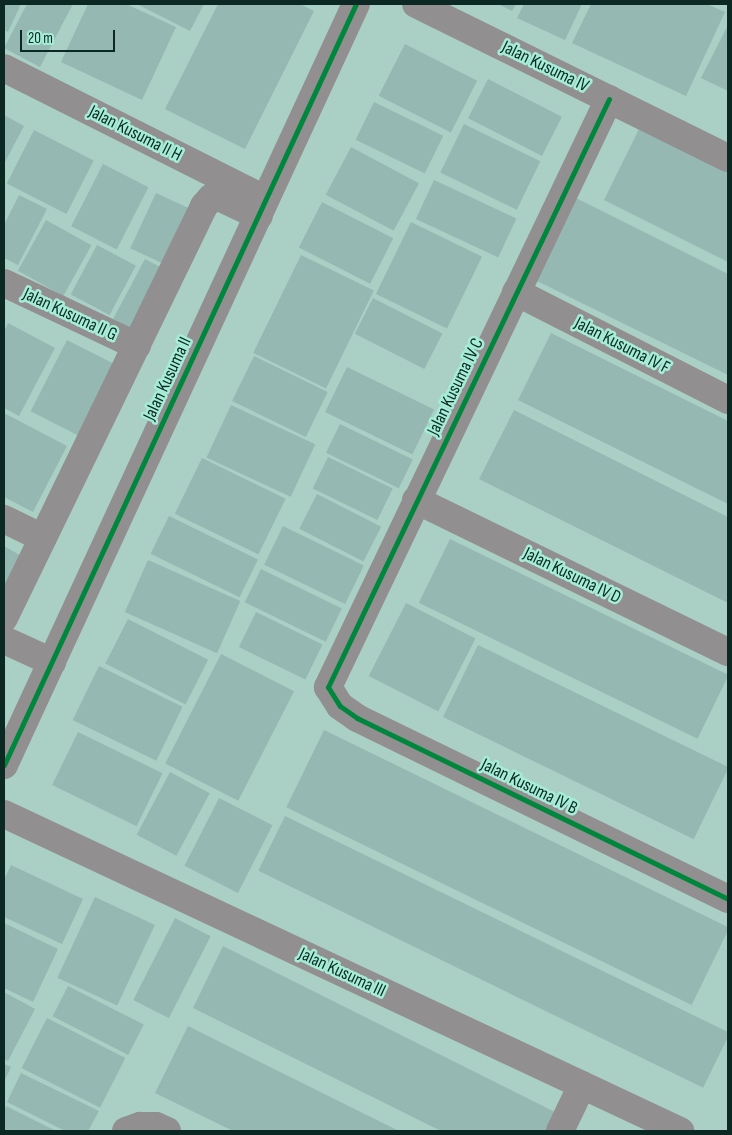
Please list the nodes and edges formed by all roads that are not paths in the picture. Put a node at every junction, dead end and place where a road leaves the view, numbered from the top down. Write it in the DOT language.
graph roads {
  1 [pos="356,4"];
  2 [pos="416,4"];
  3 [pos="4,68"];
  4 [pos="609,99"];
  5 [pos="728,158"];
  6 [pos="263,208"];
  7 [pos="4,283"];
  8 [pos="516,292"];
  9 [pos="137,346"];
  10 [pos="728,400"];
  11 [pos="416,500"];
  12 [pos="4,519"];
  13 [pos="43,538"];
  14 [pos="4,618"];
  15 [pos="4,640"];
  16 [pos="728,652"];
  17 [pos="52,662"];
  18 [pos="328,687"];
  19 [pos="4,765"];
  20 [pos="4,814"];
  21 [pos="728,899"];
  22 [pos="582,1085"];
  23 [pos="133,1129"];
  24 [pos="168,1131"];
  25 [pos="560,1131"];
  26 [pos="680,1131"];
  1 -- 6 [label="street, Jalan Kusuma II"];
  2 -- 4 [label="street, Jalan Kusuma IV"];
  3 -- 6 [label="street, Jalan Kusuma II H"];
  4 -- 5 [label="street, Jalan Kusuma IV"];
  4 -- 8 [label="street, Jalan Kusuma IV C"];
  6 -- 9 [label="street"];
  6 -- 17 [label="street, Jalan Kusuma II"];
  7 -- 9 [label="street, Jalan Kusuma II G"];
  8 -- 10 [label="street, Jalan Kusuma IV F"];
  8 -- 11 [label="street, Jalan Kusuma IV C"];
  9 -- 13 [label="street"];
  11 -- 16 [label="street, Jalan Kusuma IV D"];
  11 -- 18 [label="street, Jalan Kusuma IV C"];
  12 -- 13 [label="street"];
  13 -- 14 [label="street"];
  15 -- 17 [label="street"];
  17 -- 19 [label="street, Jalan Kusuma II"];
  18 -- 21 [label="street, Jalan Kusuma IV B"];
  20 -- 22 [label="street, Jalan Kusuma III"];
  22 -- 25 [label="street"];
  22 -- 26 [label="street, Jalan Kusuma III"];
  23 -- 24 [label="street"];
}
